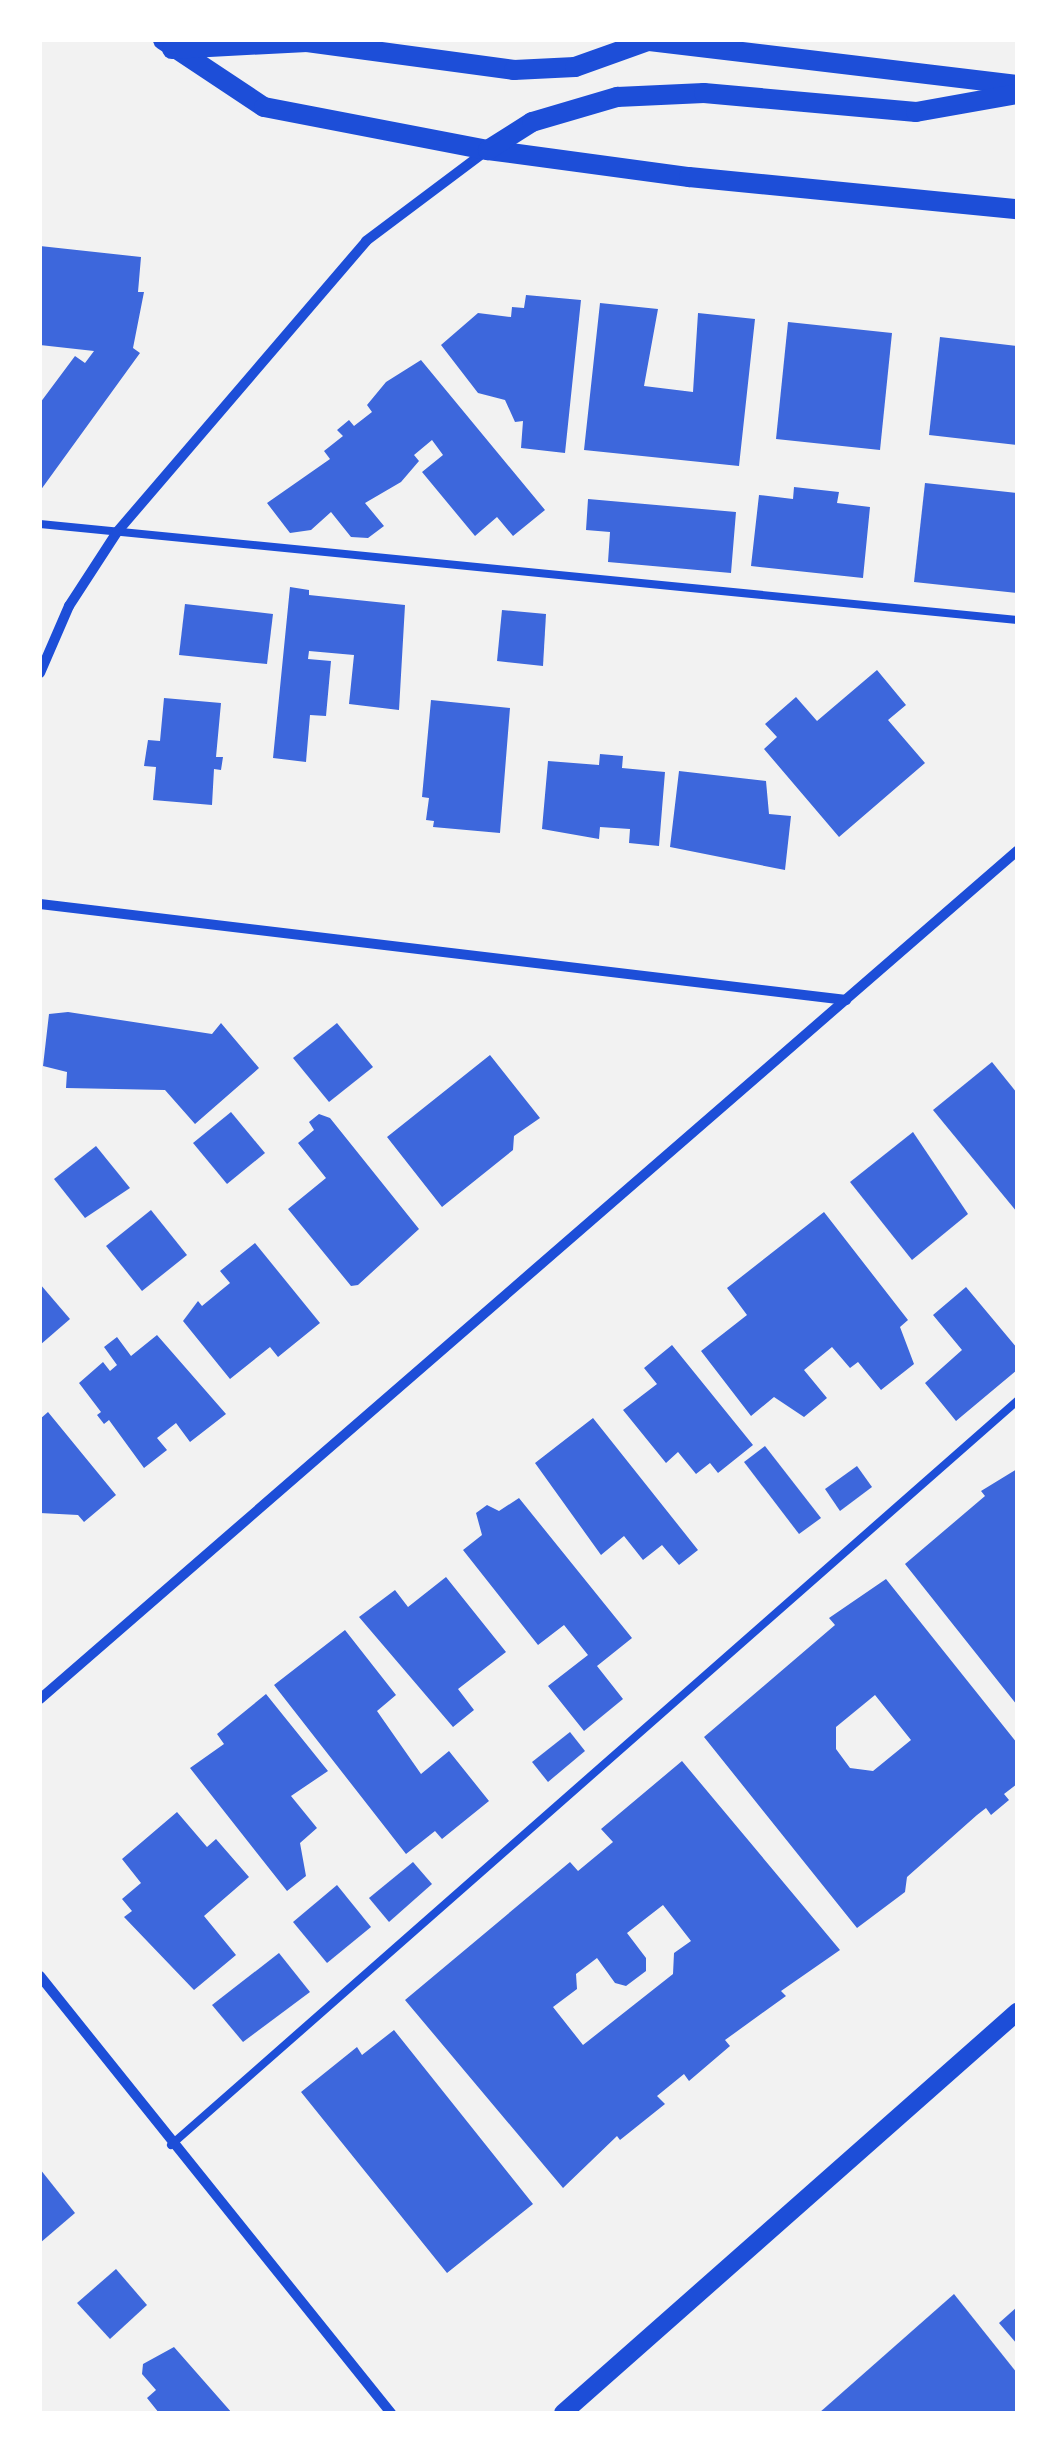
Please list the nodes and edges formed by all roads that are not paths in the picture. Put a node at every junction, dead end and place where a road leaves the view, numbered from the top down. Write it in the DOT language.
graph roads {
  1 [pos="646,40"];
  2 [pos="168,45"];
  3 [pos="1017,86"];
  4 [pos="1017,94"];
  5 [pos="488,150"];
  6 [pos="1017,209"];
  7 [pos="40,524"];
  8 [pos="117,532"];
  9 [pos="1017,620"];
  10 [pos="40,673"];
  11 [pos="1017,851"];
  12 [pos="40,904"];
  13 [pos="846,1000"];
  14 [pos="1017,1402"];
  15 [pos="40,1699"];
  16 [pos="40,1976"];
  17 [pos="1017,2012"];
  18 [pos="171,2144"];
  19 [pos="391,2413"];
  20 [pos="563,2413"];
  1 -- 2 [label="main road"];
  1 -- 3 [label="main road"];
  2 -- 5 [label="main road"];
  4 -- 5 [label="main road"];
  5 -- 6 [label="main road"];
  5 -- 8 [label="street"];
  7 -- 8 [label="lane"];
  8 -- 9 [label="lane"];
  8 -- 10 [label="street"];
  11 -- 13 [label="street"];
  12 -- 13 [label="street"];
  13 -- 15 [label="street"];
  14 -- 18 [label="lane"];
  16 -- 18 [label="street"];
  17 -- 20 [label="street"];
  18 -- 19 [label="street"];
}
